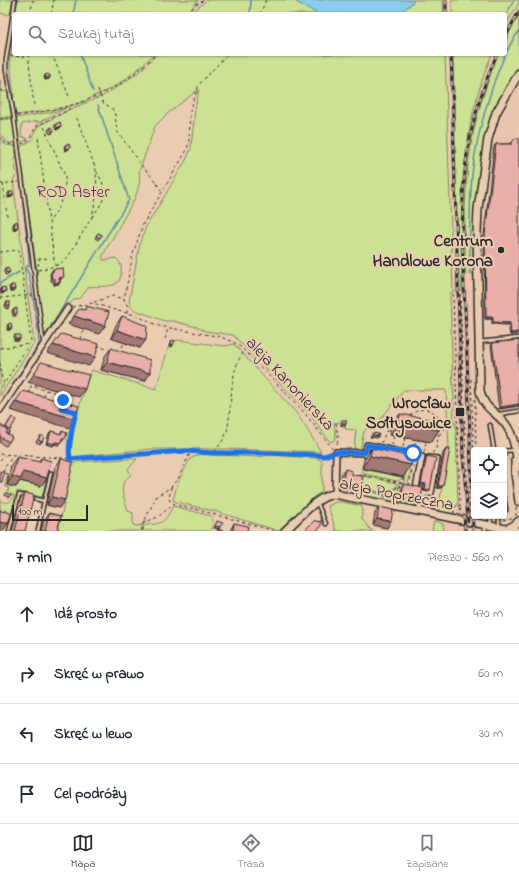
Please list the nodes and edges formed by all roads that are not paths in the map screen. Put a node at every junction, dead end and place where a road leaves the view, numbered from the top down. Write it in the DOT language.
graph roads {
  1 [pos="15,0"];
  2 [pos="13,12"];
  3 [pos="12,21"];
  4 [pos="519,73"];
  5 [pos="68,308"];
  6 [pos="519,338"];
  7 [pos="479,342"];
  8 [pos="45,343"];
  9 [pos="0,410"];
  10 [pos="519,411"];
  11 [pos="497,415"];
  12 [pos="490,425"];
  13 [pos="494,447"];
  14 [pos="507,451"];
  15 [pos="515,451"];
  16 [pos="365,453"];
  17 [pos="411,456"];
  18 [pos="423,456"];
  19 [pos="375,459"];
  20 [pos="406,464"];
  21 [pos="519,467"];
  22 [pos="51,473"];
  23 [pos="423,494"];
  24 [pos="335,495"];
  25 [pos="44,501"];
  26 [pos="317,501"];
  27 [pos="519,502"];
  28 [pos="419,511"];
  29 [pos="500,519"];
  30 [pos="519,520"];
  31 [pos="326,524"];
  32 [pos="487,527"];
  33 [pos="501,528"];
  34 [pos="9,531"];
  35 [pos="38,531"];
  36 [pos="285,531"];
  37 [pos="516,531"];
  1 -- 2 [label="lane"];
  3 -- 8 [label="lane"];
  4 -- 7 [label="street"];
  5 -- 8 [label="street"];
  6 -- 7 [label="lane"];
  7 -- 11 [label="street"];
  8 -- 9 [label="street"];
  10 -- 11 [label="lane"];
  11 -- 15 [label="street"];
  12 -- 13 [label="lane"];
  14 -- 15 [label="lane"];
  15 -- 21 [label="street"];
  15 -- 27 [label="street"];
  16 -- 17 [label="street"];
  16 -- 19 [label="street"];
  16 -- 24 [label="street, aleja Kanonierska"];
  17 -- 18 [label="street"];
  17 -- 20 [label="street"];
  18 -- 23 [label="street"];
  18 -- 23 [label="street"];
  22 -- 25 [label="lane"];
  23 -- 28 [label="street"];
  24 -- 26 [label="street, aleja Poprzeczna"];
  24 -- 28 [label="street, aleja Poprzeczna"];
  25 -- 34 [label="lane"];
  25 -- 35 [label="lane"];
  26 -- 31 [label="lane"];
  26 -- 36 [label="street, aleja Poprzeczna"];
  28 -- 32 [label="street, aleja Poprzeczna"];
  29 -- 33 [label="lane"];
  30 -- 33 [label="street"];
  32 -- 33 [label="street, aleja Poprzeczna"];
  33 -- 37 [label="street, aleja Poprzeczna"];
}
